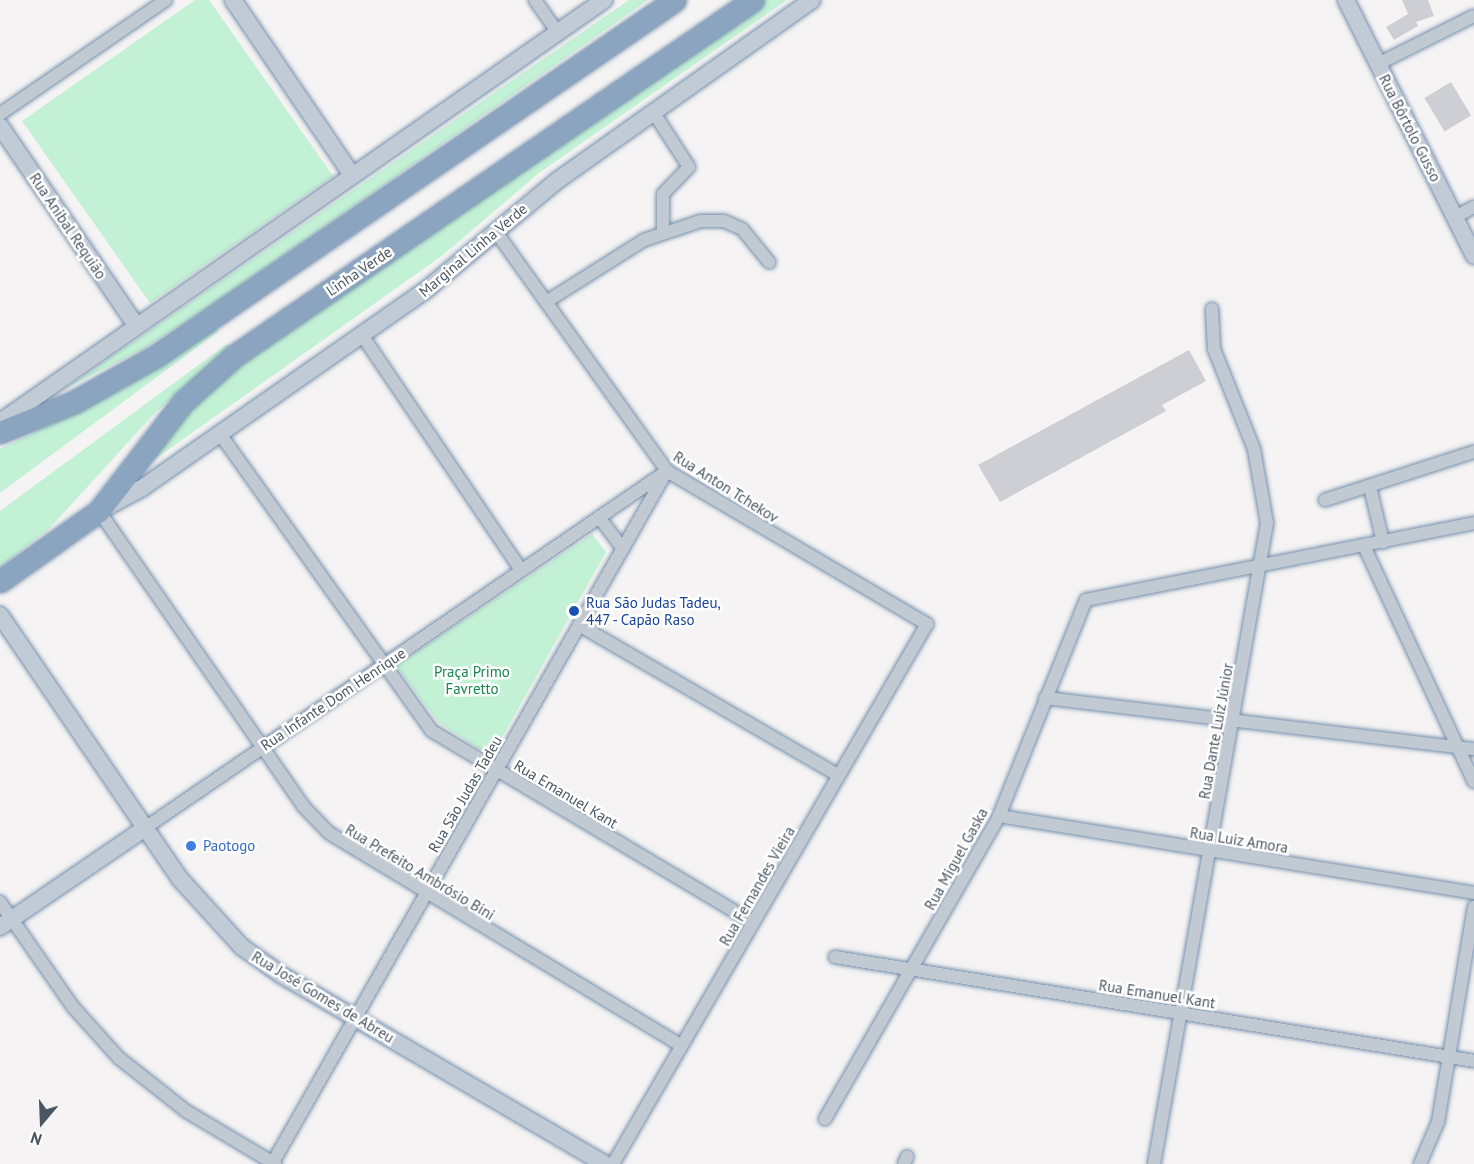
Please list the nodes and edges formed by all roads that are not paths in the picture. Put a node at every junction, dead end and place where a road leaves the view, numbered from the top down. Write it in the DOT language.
graph roads {
  1 [pos="166,0"];
  2 [pos="233,0"];
  3 [pos="535,0"];
  4 [pos="604,0"];
  5 [pos="675,0"];
  6 [pos="753,0"];
  7 [pos="812,0"];
  8 [pos="1346,0"];
  9 [pos="1474,16"];
  10 [pos="557,32"];
  11 [pos="1378,64"];
  12 [pos="654,113"];
  13 [pos="0,114"];
  14 [pos="0,126"];
  15 [pos="352,175"];
  16 [pos="1474,207"];
  17 [pos="1455,217"];
  18 [pos="496,232"];
  19 [pos="663,232"];
  20 [pos="1474,256"];
  21 [pos="769,262"];
  22 [pos="546,302"];
  23 [pos="1212,309"];
  24 [pos="136,325"];
  25 [pos="362,335"];
  26 [pos="0,422"];
  27 [pos="0,432"];
  28 [pos="220,434"];
  29 [pos="1474,452"];
  30 [pos="667,471"];
  31 [pos="1370,487"];
  32 [pos="1324,500"];
  33 [pos="99,511"];
  34 [pos="599,517"];
  35 [pos="1473,524"];
  36 [pos="1383,542"];
  37 [pos="1364,546"];
  38 [pos="623,549"];
  39 [pos="1261,568"];
  40 [pos="521,570"];
  41 [pos="0,581"];
  42 [pos="0,615"];
  43 [pos="927,624"];
  44 [pos="579,625"];
  45 [pos="382,665"];
  46 [pos="1045,698"];
  47 [pos="1233,722"];
  48 [pos="263,747"];
  49 [pos="1457,747"];
  50 [pos="1474,749"];
  51 [pos="496,770"];
  52 [pos="838,776"];
  53 [pos="1474,782"];
  54 [pos="999,816"];
  55 [pos="145,828"];
  56 [pos="1211,850"];
  57 [pos="1474,893"];
  58 [pos="426,894"];
  59 [pos="0,902"];
  60 [pos="1474,907"];
  61 [pos="753,922"];
  62 [pos="6,923"];
  63 [pos="835,957"];
  64 [pos="911,969"];
  65 [pos="1182,1013"];
  66 [pos="355,1018"];
  67 [pos="681,1045"];
  68 [pos="1449,1057"];
  69 [pos="1474,1061"];
  70 [pos="825,1119"];
  71 [pos="273,1164"];
  72 [pos="605,1164"];
  73 [pos="613,1164"];
  74 [pos="1154,1164"];
  75 [pos="1420,1164"];
  1 -- 13 [label="street"];
  2 -- 15 [label="main road"];
  3 -- 10 [label="street"];
  4 -- 10 [label="main road"];
  5 -- 27 [label="highway"];
  6 -- 33 [label="highway, Linha Verde"];
  7 -- 12 [label="main road, Marginal Linha Verde"];
  8 -- 11 [label="main road, Rua Bôrtolo Gusso"];
  9 -- 11 [label="street"];
  10 -- 15 [label="main road"];
  11 -- 17 [label="main road, Rua Bôrtolo Gusso"];
  12 -- 18 [label="main road, Marginal Linha Verde"];
  12 -- 19 [label="street"];
  14 -- 24 [label="main road, Rua Anibal Requião"];
  15 -- 24 [label="main road"];
  16 -- 17 [label="street"];
  17 -- 20 [label="main road, Rua Bôrtolo Gusso"];
  18 -- 22 [label="street, Rua Anton Tchekov"];
  18 -- 25 [label="main road, Marginal Linha Verde"];
  19 -- 21 [label="street"];
  19 -- 22 [label="street"];
  22 -- 30 [label="street, Rua Anton Tchekov"];
  23 -- 39 [label="street, Rua Dante Luiz Júnior"];
  24 -- 26 [label="main road"];
  25 -- 28 [label="main road, Marginal Linha Verde"];
  25 -- 40 [label="street"];
  28 -- 33 [label="main road, Marginal Linha Verde"];
  28 -- 45 [label="street, Rua Emanuel Kant"];
  29 -- 31 [label="street"];
  30 -- 34 [label="street, Rua Infante Dom Henrique"];
  30 -- 38 [label="street, Rua São Judas Tadeu"];
  30 -- 43 [label="street, Rua Anton Tchekov"];
  31 -- 32 [label="street"];
  31 -- 36 [label="street"];
  33 -- 41 [label="highway, Linha Verde"];
  33 -- 48 [label="street, Rua Prefeito Ambrósio Bini"];
  34 -- 38 [label="street"];
  34 -- 40 [label="street, Rua Infante Dom Henrique"];
  35 -- 36 [label="street"];
  36 -- 37 [label="street"];
  37 -- 39 [label="street"];
  37 -- 49 [label="street"];
  38 -- 44 [label="street, Rua São Judas Tadeu"];
  39 -- 46 [label="street, Rua Miguel Gaska"];
  39 -- 47 [label="street, Rua Dante Luiz Júnior"];
  40 -- 45 [label="street, Rua Infante Dom Henrique"];
  42 -- 55 [label="main road, Rua José Gomes de Abreu"];
  43 -- 52 [label="street, Rua Fernandes Vieira"];
  44 -- 51 [label="street, Rua São Judas Tadeu"];
  44 -- 52 [label="street"];
  45 -- 48 [label="street, Rua Infante Dom Henrique"];
  45 -- 51 [label="street, Rua Emanuel Kant"];
  46 -- 47 [label="street"];
  46 -- 54 [label="street, Rua Miguel Gaska"];
  47 -- 49 [label="street"];
  47 -- 56 [label="street, Rua Dante Luiz Júnior"];
  48 -- 55 [label="street, Rua Infante Dom Henrique"];
  48 -- 58 [label="street, Rua Prefeito Ambrósio Bini"];
  49 -- 50 [label="street"];
  49 -- 53 [label="street"];
  51 -- 58 [label="street, Rua São Judas Tadeu"];
  51 -- 61 [label="street, Rua Emanuel Kant"];
  52 -- 61 [label="street, Rua Fernandes Vieira"];
  54 -- 56 [label="street, Rua Luiz Amora"];
  54 -- 64 [label="street, Rua Miguel Gaska"];
  55 -- 62 [label="main road, Rua Infante Dom Henrique"];
  55 -- 66 [label="main road, Rua José Gomes de Abreu"];
  56 -- 57 [label="street, Rua Luiz Amora"];
  56 -- 65 [label="street, Rua Dante Luiz Júnior"];
  58 -- 66 [label="street, Rua São Judas Tadeu"];
  58 -- 67 [label="street, Rua Prefeito Ambrósio Bini"];
  59 -- 62 [label="street"];
  60 -- 68 [label="street"];
  61 -- 67 [label="street, Rua Fernandes Vieira"];
  62 -- 71 [label="street"];
  63 -- 64 [label="street, Rua Emanuel Kant"];
  64 -- 65 [label="street, Rua Emanuel Kant"];
  64 -- 70 [label="street, Rua Miguel Gaska"];
  65 -- 68 [label="street, Rua Emanuel Kant"];
  65 -- 74 [label="street, Rua Dante Luiz Júnior"];
  66 -- 71 [label="street, Rua São Judas Tadeu"];
  66 -- 72 [label="main road, Rua José Gomes de Abreu"];
  67 -- 73 [label="street, Rua Fernandes Vieira"];
  68 -- 69 [label="street, Rua Emanuel Kant"];
  68 -- 75 [label="street"];
}
